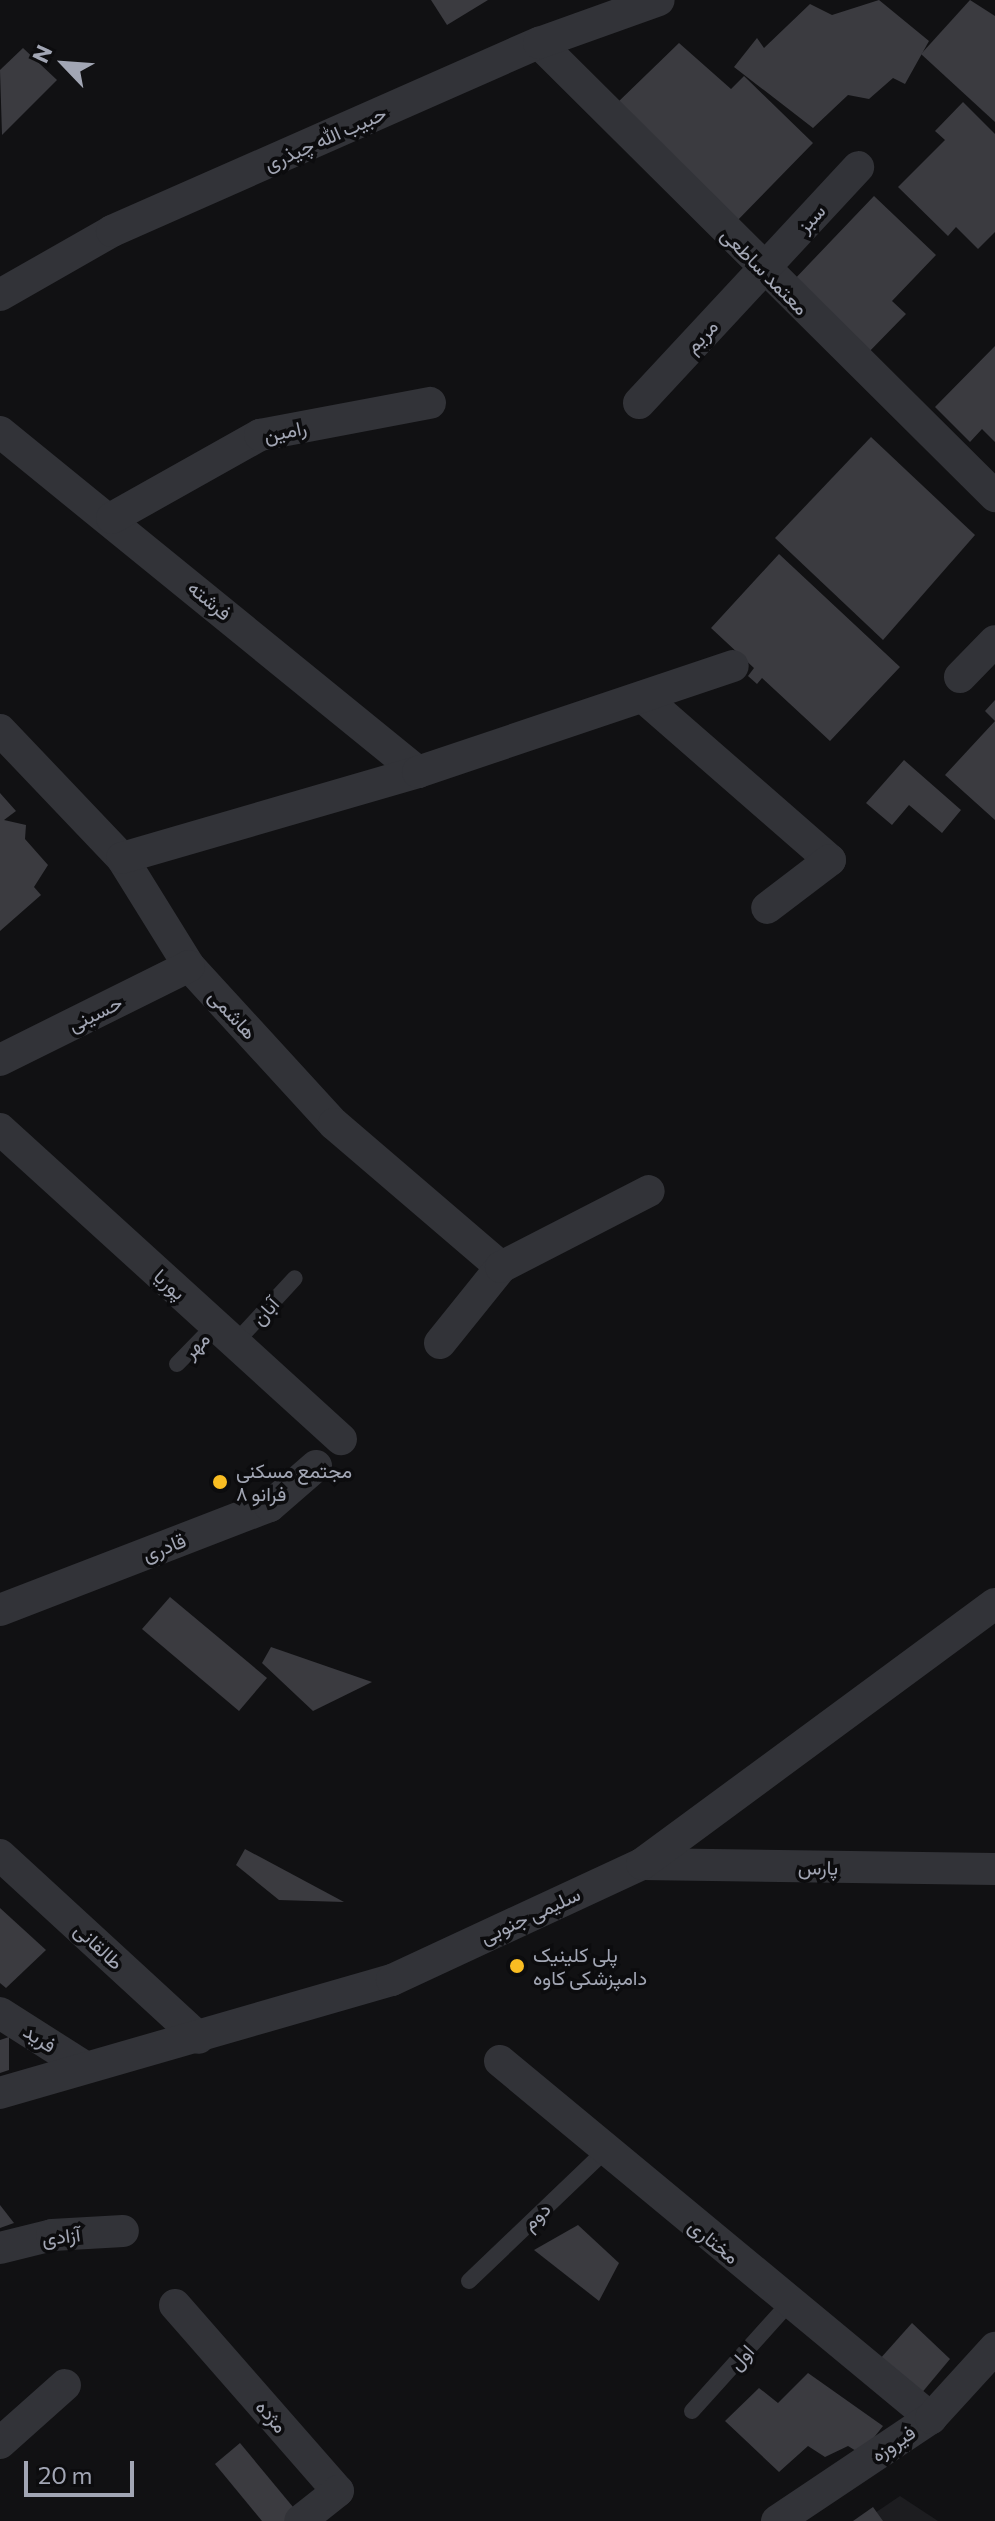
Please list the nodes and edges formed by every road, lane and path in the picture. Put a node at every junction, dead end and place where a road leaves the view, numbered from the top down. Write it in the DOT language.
graph roads {
  1 [pos="659,0"];
  2 [pos="539,43"];
  3 [pos="858,167"];
  4 [pos="763,269"];
  5 [pos="0,295"];
  6 [pos="430,403"];
  7 [pos="639,403"];
  8 [pos="0,432"];
  9 [pos="995,496"];
  10 [pos="112,518"];
  11 [pos="995,641"];
  12 [pos="733,666"];
  13 [pos="960,677"];
  14 [pos="643,697"];
  15 [pos="0,730"];
  16 [pos="418,772"];
  17 [pos="122,858"];
  18 [pos="767,908"];
  19 [pos="189,966"];
  20 [pos="0,1060"];
  21 [pos="0,1129"];
  22 [pos="649,1191"];
  23 [pos="501,1267"];
  24 [pos="295,1278"];
  25 [pos="225,1334"];
  26 [pos="440,1343"];
  27 [pos="177,1364"];
  28 [pos="341,1439"];
  29 [pos="316,1466"];
  30 [pos="995,1604"];
  31 [pos="0,1610"];
  32 [pos="0,1855"];
  33 [pos="642,1864"];
  34 [pos="995,1869"];
  35 [pos="0,2013"];
  36 [pos="199,2038"];
  37 [pos="500,2061"];
  38 [pos="80,2064"];
  39 [pos="0,2093"];
  40 [pos="604,2152"];
  41 [pos="123,2231"];
  42 [pos="0,2248"];
  43 [pos="469,2281"];
  44 [pos="790,2302"];
  45 [pos="175,2305"];
  46 [pos="995,2348"];
  47 [pos="65,2385"];
  48 [pos="692,2411"];
  49 [pos="931,2418"];
  50 [pos="0,2443"];
  51 [pos="300,2521"];
  52 [pos="777,2521"];
  1 -- 2 [label="street, حبیب الله چیذری"];
  2 -- 4 [label="street, معتمد ساطعی"];
  2 -- 5 [label="street, حبیب الله چیذری"];
  3 -- 4 [label="street, سبز"];
  4 -- 7 [label="street, مریم"];
  4 -- 9 [label="street, معتمد ساطعی"];
  6 -- 10 [label="street, رامین"];
  8 -- 10 [label="street, فرشته"];
  10 -- 16 [label="street, فرشته"];
  11 -- 13 [label="street"];
  12 -- 14 [label="street"];
  14 -- 16 [label="street"];
  14 -- 18 [label="street"];
  15 -- 17 [label="street, هاشمی"];
  16 -- 17 [label="street"];
  17 -- 19 [label="street, هاشمی"];
  19 -- 20 [label="street, حسینی"];
  19 -- 23 [label="street, هاشمی"];
  21 -- 25 [label="street, پوریا"];
  22 -- 23 [label="street"];
  23 -- 26 [label="street"];
  24 -- 25 [label="lane, آبان"];
  25 -- 27 [label="lane, مهر"];
  25 -- 28 [label="street, پوریا"];
  29 -- 31 [label="street, قادری"];
  30 -- 33 [label="street, سلیمی جنوبی"];
  32 -- 36 [label="street, طالقانی"];
  33 -- 34 [label="street, پارس"];
  33 -- 36 [label="street, سلیمی جنوبی"];
  35 -- 38 [label="street, فرید"];
  36 -- 38 [label="street, سلیمی جنوبی"];
  37 -- 40 [label="street, مختاری"];
  38 -- 39 [label="street, سلیمی جنوبی"];
  40 -- 43 [label="lane, دوم"];
  40 -- 44 [label="street, مختاری"];
  41 -- 42 [label="street, آزادی"];
  44 -- 48 [label="lane, اول"];
  44 -- 49 [label="street, مختاری"];
  45 -- 51 [label="street, مژده"];
  46 -- 49 [label="street, فیروزه"];
  47 -- 50 [label="street"];
  49 -- 52 [label="street, فیروزه"];
}
